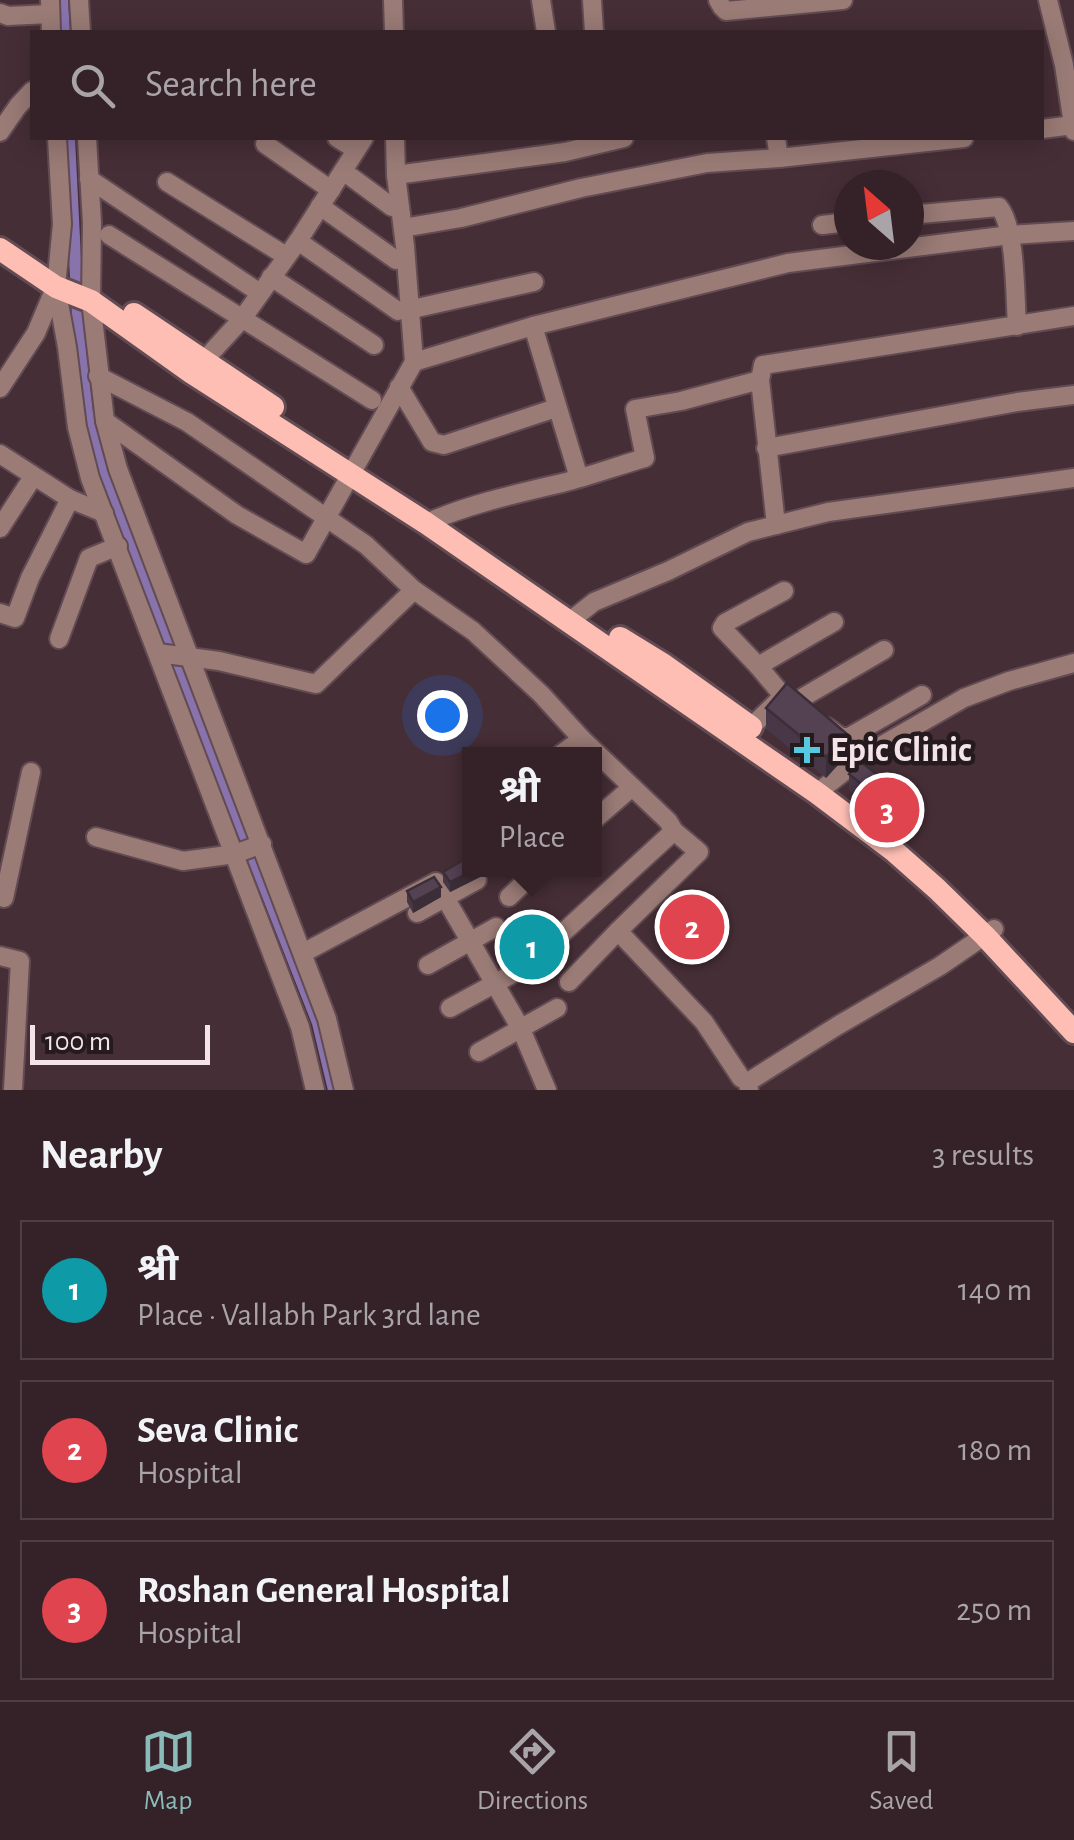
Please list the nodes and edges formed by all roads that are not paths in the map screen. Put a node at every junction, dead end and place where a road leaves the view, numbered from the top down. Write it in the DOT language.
graph roads {
  1 [pos="79,0"];
  2 [pos="393,0"];
  3 [pos="541,0"];
  4 [pos="592,0"];
  5 [pos="718,0"];
  6 [pos="843,0"];
  7 [pos="1048,0"];
  8 [pos="0,12"];
  9 [pos="50,16"];
  10 [pos="80,30"];
  11 [pos="394,30"];
  12 [pos="546,30"];
  13 [pos="594,30"];
  14 [pos="1069,64"];
  15 [pos="30,93"];
  16 [pos="1074,128"];
  17 [pos="1044,129"];
  18 [pos="0,132"];
  19 [pos="57,140"];
  20 [pos="87,140"];
  21 [pos="396,140"];
  22 [pos="616,140"];
  23 [pos="776,140"];
  24 [pos="926,140"];
  25 [pos="869,143"];
  26 [pos="265,144"];
  27 [pos="360,144"];
  28 [pos="826,146"];
  29 [pos="780,158"];
  30 [pos="343,171"];
  31 [pos="396,175"];
  32 [pos="89,179"];
  33 [pos="168,182"];
  34 [pos="331,190"];
  35 [pos="320,206"];
  36 [pos="392,207"];
  37 [pos="924,213"];
  38 [pos="834,224"];
  39 [pos="822,226"];
  40 [pos="403,228"];
  41 [pos="0,232"];
  42 [pos="1074,232"];
  43 [pos="109,235"];
  44 [pos="1010,235"];
  45 [pos="292,249"];
  46 [pos="0,250"];
  47 [pos="396,260"];
  48 [pos="62,281"];
  49 [pos="534,282"];
  50 [pos="266,285"];
  51 [pos="91,293"];
  52 [pos="403,311"];
  53 [pos="1074,316"];
  54 [pos="242,319"];
  55 [pos="532,326"];
  56 [pos="1018,326"];
  57 [pos="374,345"];
  58 [pos="414,362"];
  59 [pos="198,366"];
  60 [pos="98,376"];
  61 [pos="760,380"];
  62 [pos="399,387"];
  63 [pos="0,388"];
  64 [pos="1074,395"];
  65 [pos="372,400"];
  66 [pos="556,408"];
  67 [pos="105,422"];
  68 [pos="766,448"];
  69 [pos="0,454"];
  70 [pos="354,468"];
  71 [pos="33,477"];
  72 [pos="579,478"];
  73 [pos="1074,478"];
  74 [pos="70,499"];
  75 [pos="104,513"];
  76 [pos="326,517"];
  77 [pos="433,520"];
  78 [pos="776,525"];
  79 [pos="0,528"];
  80 [pos="118,546"];
  81 [pos="414,590"];
  82 [pos="784,591"];
  83 [pos="0,613"];
  84 [pos="575,618"];
  85 [pos="834,622"];
  86 [pos="59,639"];
  87 [pos="884,650"];
  88 [pos="158,653"];
  89 [pos="191,658"];
  90 [pos="1074,662"];
  91 [pos="758,666"];
  92 [pos="922,695"];
  93 [pos="800,707"];
  94 [pos="745,732"];
  95 [pos="582,739"];
  96 [pos="571,747"];
  97 [pos="587,747"];
  98 [pos="31,772"];
  99 [pos="602,772"];
  100 [pos="631,788"];
  101 [pos="822,789"];
  102 [pos="602,813"];
  103 [pos="674,831"];
  104 [pos="9,834"];
  105 [pos="96,837"];
  106 [pos="261,844"];
  107 [pos="235,854"];
  108 [pos="530,877"];
  109 [pos="477,880"];
  110 [pos="444,884"];
  111 [pos="509,897"];
  112 [pos="4,898"];
  113 [pos="416,913"];
  114 [pos="496,927"];
  115 [pos="618,931"];
  116 [pos="990,932"];
  117 [pos="470,942"];
  118 [pos="544,950"];
  119 [pos="302,953"];
  120 [pos="0,956"];
  121 [pos="428,965"];
  122 [pos="525,967"];
  123 [pos="569,982"];
  124 [pos="495,984"];
  125 [pos="450,1008"];
  126 [pos="557,1008"];
  127 [pos="1074,1014"];
  128 [pos="521,1028"];
  129 [pos="1074,1032"];
  130 [pos="479,1052"];
  131 [pos="7,1060"];
  132 [pos="748,1086"];
  133 [pos="14,1090"];
  134 [pos="315,1090"];
  135 [pos="344,1090"];
  136 [pos="548,1090"];
  1 -- 10 [label="street"];
  2 -- 11 [label="street"];
  3 -- 12 [label="street"];
  4 -- 13 [label="street"];
  5 -- 6 [label="street"];
  7 -- 14 [label="street"];
  8 -- 9 [label="street"];
  14 -- 16 [label="street"];
  15 -- 18 [label="street"];
  16 -- 17 [label="street"];
  19 -- 48 [label="street"];
  20 -- 32 [label="street"];
  21 -- 31 [label="street"];
  22 -- 31 [label="street"];
  23 -- 29 [label="street"];
  24 -- 25 [label="street"];
  25 -- 28 [label="street"];
  26 -- 34 [label="street"];
  27 -- 30 [label="street"];
  28 -- 29 [label="street"];
  29 -- 40 [label="street"];
  30 -- 34 [label="street"];
  30 -- 36 [label="street"];
  31 -- 40 [label="street"];
  32 -- 50 [label="street"];
  32 -- 51 [label="street"];
  33 -- 45 [label="street"];
  34 -- 35 [label="street"];
  35 -- 45 [label="street"];
  35 -- 47 [label="street"];
  37 -- 44 [label="street"];
  38 -- 39 [label="street"];
  40 -- 52 [label="street"];
  41 -- 48 [label="main road"];
  42 -- 44 [label="street"];
  43 -- 54 [label="street"];
  44 -- 55 [label="street"];
  44 -- 56 [label="street"];
  45 -- 50 [label="street"];
  45 -- 52 [label="street"];
  46 -- 48 [label="main road"];
  48 -- 51 [label="main road"];
  48 -- 63 [label="street"];
  48 -- 75 [label="street"];
  49 -- 52 [label="street"];
  50 -- 54 [label="street"];
  50 -- 57 [label="street"];
  51 -- 59 [label="main road"];
  51 -- 60 [label="street"];
  52 -- 58 [label="street"];
  53 -- 56 [label="street"];
  54 -- 59 [label="street"];
  54 -- 65 [label="street"];
  55 -- 58 [label="street"];
  55 -- 66 [label="street"];
  56 -- 61 [label="street"];
  58 -- 62 [label="street"];
  59 -- 70 [label="main road"];
  60 -- 67 [label="street"];
  60 -- 76 [label="street"];
  61 -- 68 [label="street"];
  61 -- 72 [label="street"];
  62 -- 66 [label="street"];
  62 -- 70 [label="street"];
  64 -- 68 [label="street"];
  66 -- 72 [label="street"];
  67 -- 76 [label="street"];
  67 -- 89 [label="street"];
  68 -- 78 [label="street"];
  69 -- 71 [label="street"];
  70 -- 76 [label="street"];
  70 -- 77 [label="main road"];
  71 -- 74 [label="street"];
  71 -- 79 [label="street"];
  72 -- 77 [label="street"];
  73 -- 78 [label="street"];
  74 -- 75 [label="street"];
  74 -- 83 [label="street"];
  75 -- 80 [label="street"];
  76 -- 81 [label="street"];
  77 -- 84 [label="main road"];
  78 -- 84 [label="street"];
  80 -- 86 [label="street"];
  80 -- 88 [label="street"];
  81 -- 89 [label="street"];
  81 -- 95 [label="street"];
  82 -- 91 [label="street"];
  84 -- 94 [label="main road"];
  85 -- 91 [label="street"];
  87 -- 93 [label="street"];
  88 -- 89 [label="street"];
  88 -- 107 [label="street"];
  89 -- 106 [label="street"];
  90 -- 101 [label="street"];
  91 -- 93 [label="street"];
  92 -- 93 [label="street"];
  93 -- 94 [label="street"];
  94 -- 101 [label="main road"];
  95 -- 96 [label="street"];
  95 -- 97 [label="street"];
  98 -- 104 [label="street"];
  99 -- 100 [label="street"];
  100 -- 102 [label="street"];
  100 -- 103 [label="street"];
  101 -- 116 [label="main road"];
  103 -- 115 [label="street"];
  103 -- 118 [label="street"];
  104 -- 112 [label="street"];
  105 -- 107 [label="street"];
  106 -- 107 [label="street"];
  106 -- 119 [label="street"];
  107 -- 134 [label="street"];
  108 -- 111 [label="street"];
  109 -- 110 [label="street"];
  110 -- 113 [label="street"];
  110 -- 117 [label="street"];
  110 -- 119 [label="street"];
  114 -- 117 [label="street"];
  115 -- 123 [label="street"];
  115 -- 132 [label="street"];
  116 -- 127 [label="main road"];
  116 -- 129 [label="main road"];
  116 -- 132 [label="street"];
  117 -- 121 [label="street"];
  117 -- 124 [label="street"];
  119 -- 135 [label="street"];
  120 -- 131 [label="street"];
  122 -- 124 [label="street"];
  124 -- 125 [label="street"];
  124 -- 128 [label="street"];
  126 -- 128 [label="street"];
  128 -- 130 [label="street"];
  128 -- 136 [label="street"];
  131 -- 133 [label="street"];
}
